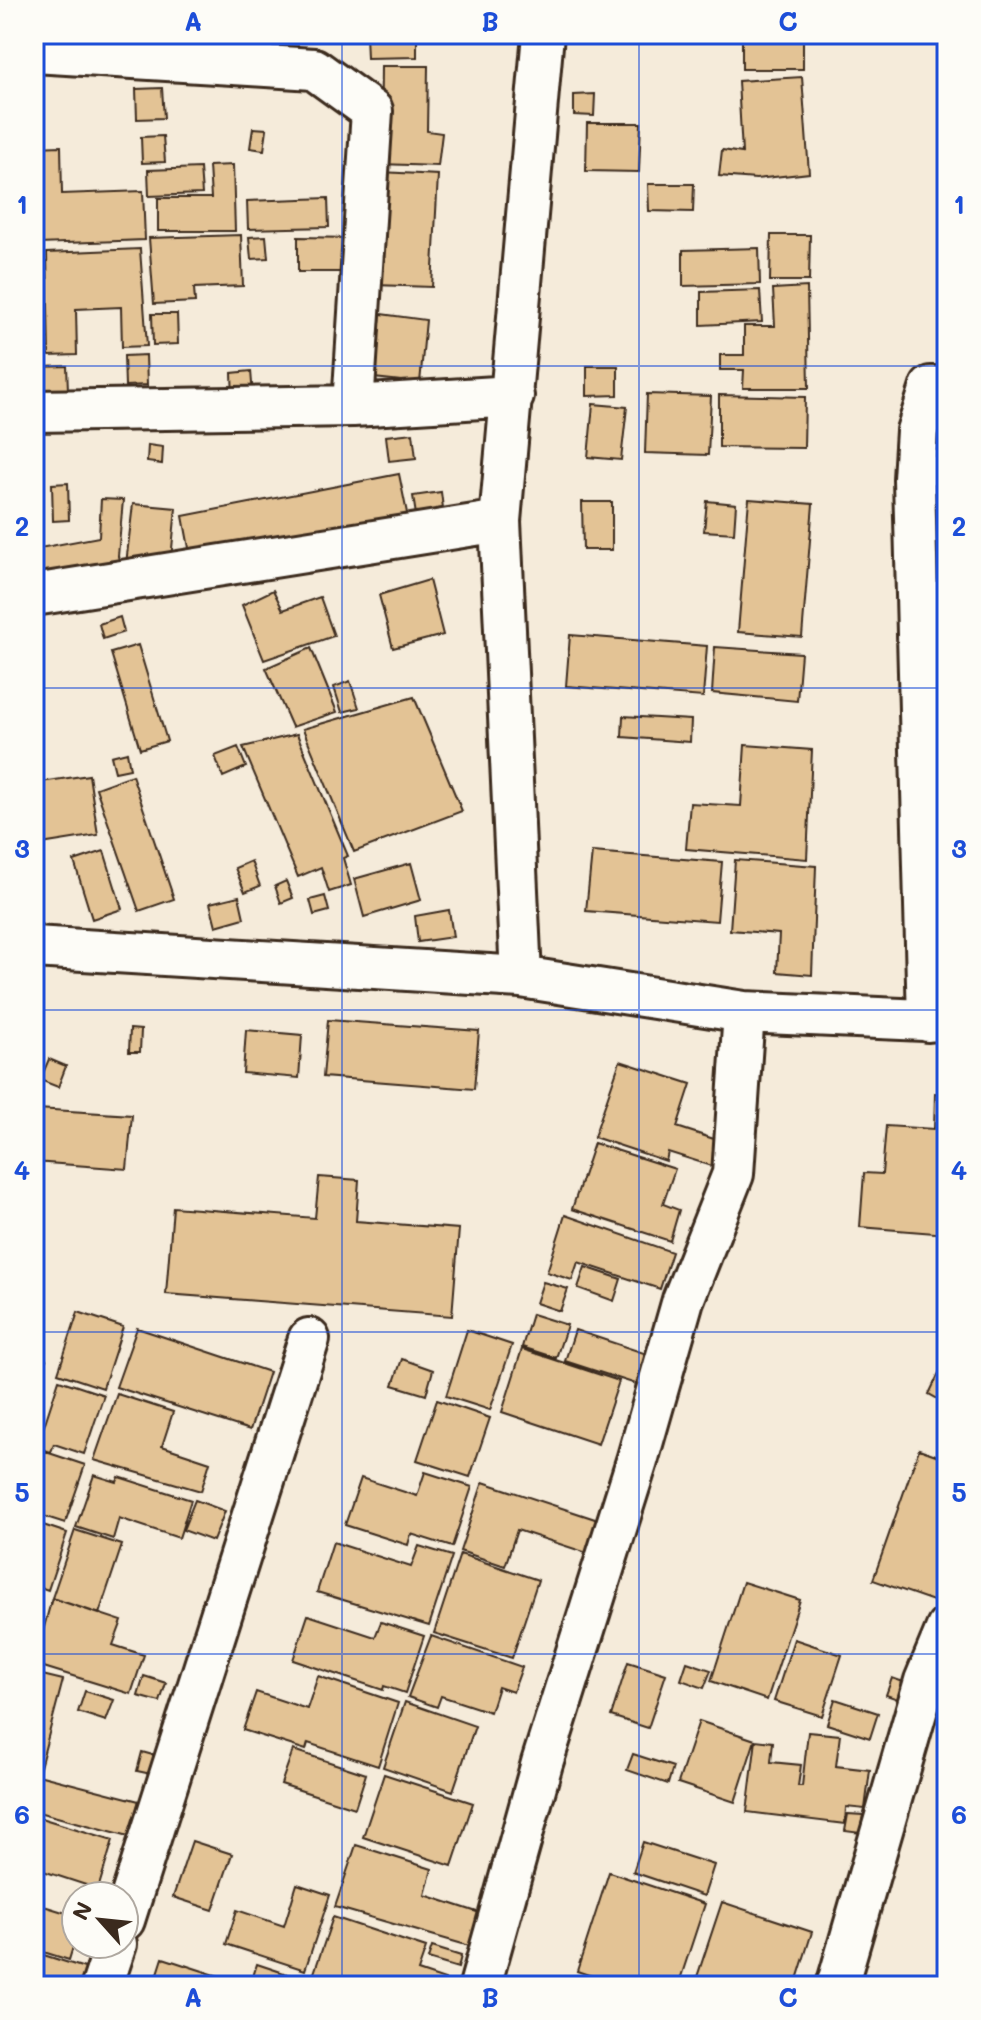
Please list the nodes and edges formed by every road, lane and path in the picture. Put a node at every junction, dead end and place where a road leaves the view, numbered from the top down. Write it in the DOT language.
graph roads {
  1 [pos="543,34"];
  2 [pos="34,52"];
  3 [pos="947,387"];
  4 [pos="513,396"];
  5 [pos="353,406"];
  6 [pos="34,411"];
  7 [pos="500,521"];
  8 [pos="34,595"];
  9 [pos="34,947"];
  10 [pos="521,977"];
  11 [pos="744,1012"];
  12 [pos="938,1021"];
  13 [pos="309,1339"];
  14 [pos="947,1628"];
  15 [pos="137,1880"];
  16 [pos="111,1960"];
  17 [pos="102,1986"];
  18 [pos="480,1986"];
  19 [pos="837,1986"];
  1 -- 4 [label="street"];
  2 -- 5 [label="street"];
  3 -- 12 [label="street"];
  4 -- 5 [label="street"];
  4 -- 7 [label="street"];
  5 -- 6 [label="street"];
  7 -- 8 [label="street"];
  7 -- 10 [label="street"];
  9 -- 10 [label="street"];
  10 -- 11 [label="street"];
  11 -- 12 [label="street"];
  11 -- 18 [label="street"];
  13 -- 15 [label="street"];
  14 -- 19 [label="street"];
  16 -- 17 [label="street"];
}
